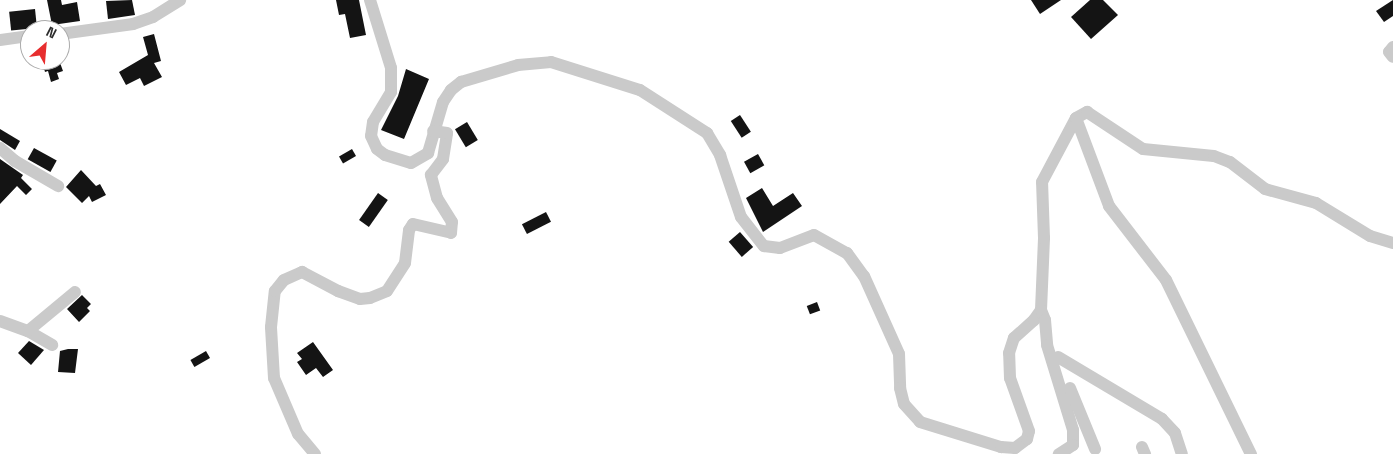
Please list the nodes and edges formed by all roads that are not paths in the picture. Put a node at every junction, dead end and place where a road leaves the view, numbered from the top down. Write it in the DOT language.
graph roads {
  1 [pos="180,0"];
  2 [pos="370,0"];
  3 [pos="70,33"];
  4 [pos="20,37"];
  5 [pos="0,40"];
  6 [pos="1393,47"];
  7 [pos="1393,57"];
  8 [pos="1076,118"];
  9 [pos="433,131"];
  10 [pos="0,148"];
  11 [pos="58,186"];
  12 [pos="1393,243"];
  13 [pos="75,292"];
  14 [pos="1043,315"];
  15 [pos="0,321"];
  16 [pos="28,331"];
  17 [pos="52,345"];
  18 [pos="1058,357"];
  19 [pos="1095,449"];
  20 [pos="315,454"];
  21 [pos="1059,454"];
  22 [pos="1182,454"];
  23 [pos="1251,454"];
  1 -- 3 [label="street"];
  2 -- 9 [label="street"];
  4 -- 5 [label="street"];
  6 -- 7 [label="street"];
  8 -- 12 [label="street"];
  8 -- 14 [label="street"];
  8 -- 23 [label="street"];
  9 -- 14 [label="street"];
  9 -- 20 [label="street"];
  10 -- 11 [label="street"];
  13 -- 16 [label="street"];
  14 -- 18 [label="street"];
  14 -- 21 [label="street"];
  15 -- 16 [label="street"];
  16 -- 17 [label="street"];
  18 -- 19 [label="street"];
  18 -- 22 [label="street"];
}
